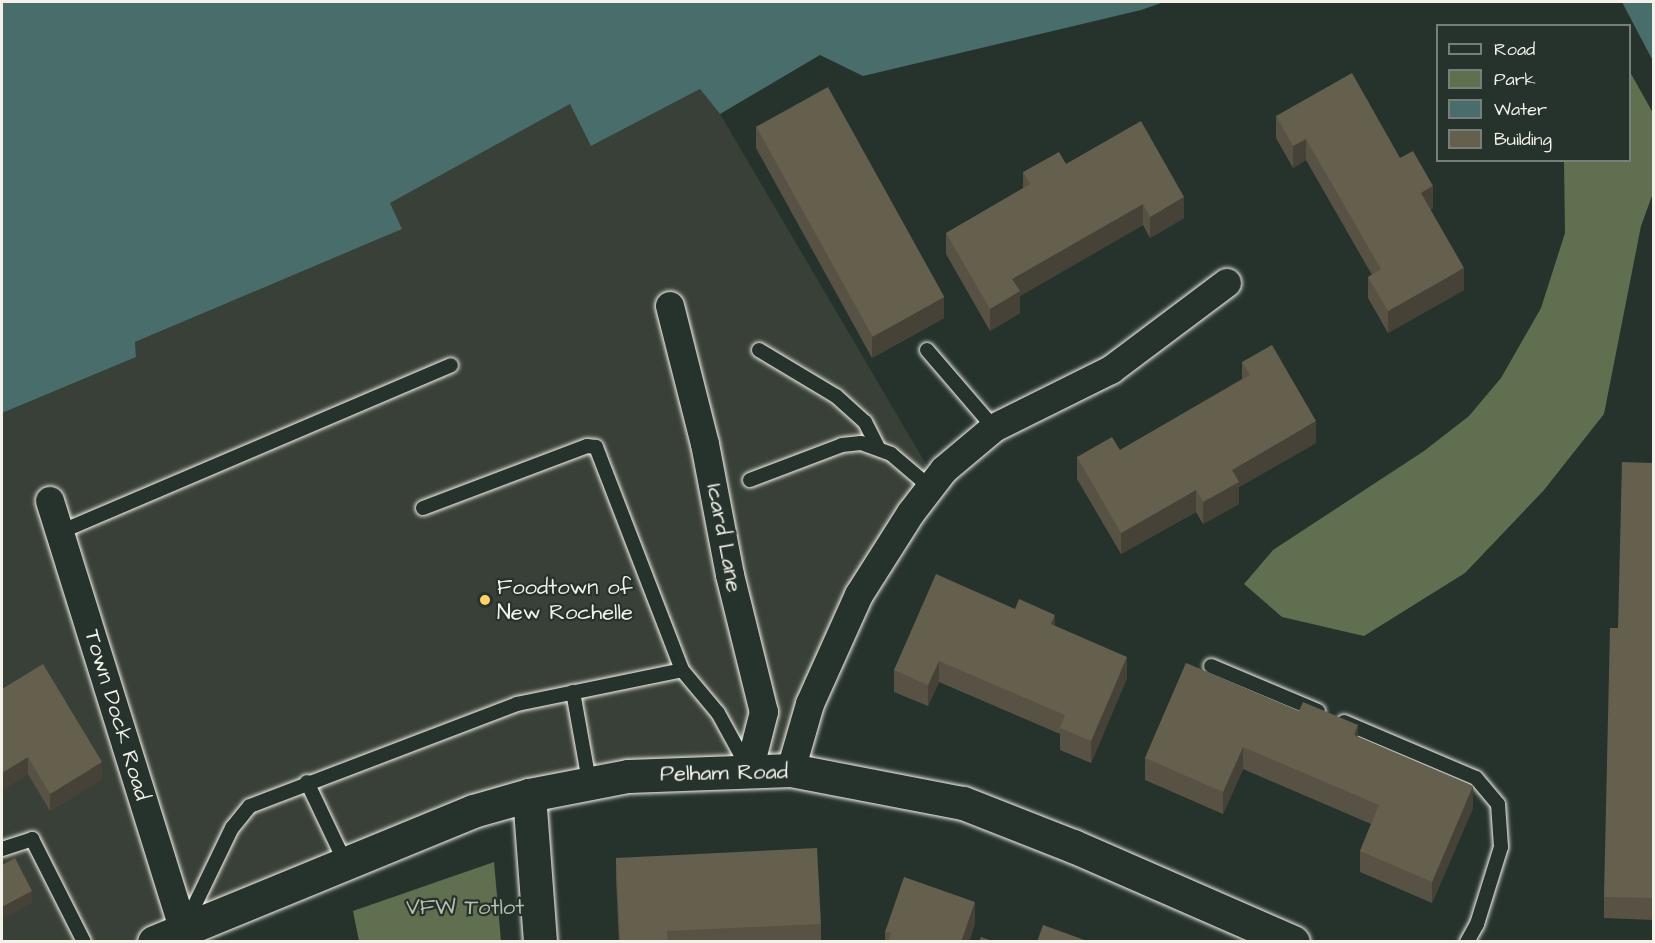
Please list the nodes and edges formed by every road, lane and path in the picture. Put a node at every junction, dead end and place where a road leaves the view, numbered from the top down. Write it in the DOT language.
graph roads {
  1 [pos="1227,283"];
  2 [pos="670,306"];
  3 [pos="927,350"];
  4 [pos="759,351"];
  5 [pos="451,365"];
  6 [pos="994,428"];
  7 [pos="878,447"];
  8 [pos="750,480"];
  9 [pos="931,488"];
  10 [pos="50,501"];
  11 [pos="423,508"];
  12 [pos="60,532"];
  13 [pos="1211,666"];
  14 [pos="682,670"];
  15 [pos="573,692"];
  16 [pos="791,770"];
  17 [pos="750,771"];
  18 [pos="589,781"];
  19 [pos="307,782"];
  20 [pos="529,795"];
  21 [pos="2,849"];
  22 [pos="346,864"];
  23 [pos="185,935"];
  24 [pos="84,942"];
  25 [pos="154,942"];
  26 [pos="540,942"];
  27 [pos="1293,942"];
  28 [pos="1467,942"];
  1 -- 6 [label="street"];
  2 -- 17 [label="street, Icard Lane"];
  3 -- 6 [label="lane"];
  4 -- 7 [label="lane"];
  5 -- 12 [label="lane"];
  6 -- 9 [label="street"];
  7 -- 8 [label="lane"];
  7 -- 9 [label="lane"];
  9 -- 16 [label="street"];
  10 -- 12 [label="street, Town Dock Road"];
  11 -- 14 [label="lane"];
  12 -- 23 [label="street, Town Dock Road"];
  13 -- 28 [label="lane"];
  14 -- 15 [label="lane"];
  14 -- 17 [label="lane"];
  15 -- 18 [label="lane"];
  15 -- 19 [label="lane"];
  16 -- 17 [label="main road, Pelham Road"];
  16 -- 27 [label="main road, Pelham Road"];
  17 -- 18 [label="main road, Pelham Road"];
  18 -- 20 [label="main road, Pelham Road"];
  19 -- 22 [label="lane"];
  19 -- 23 [label="lane"];
  20 -- 22 [label="main road, Pelham Road"];
  20 -- 26 [label="main road"];
  21 -- 24 [label="lane"];
  22 -- 23 [label="main road, Pelham Road"];
  23 -- 25 [label="main road, Pelham Road"];
}
